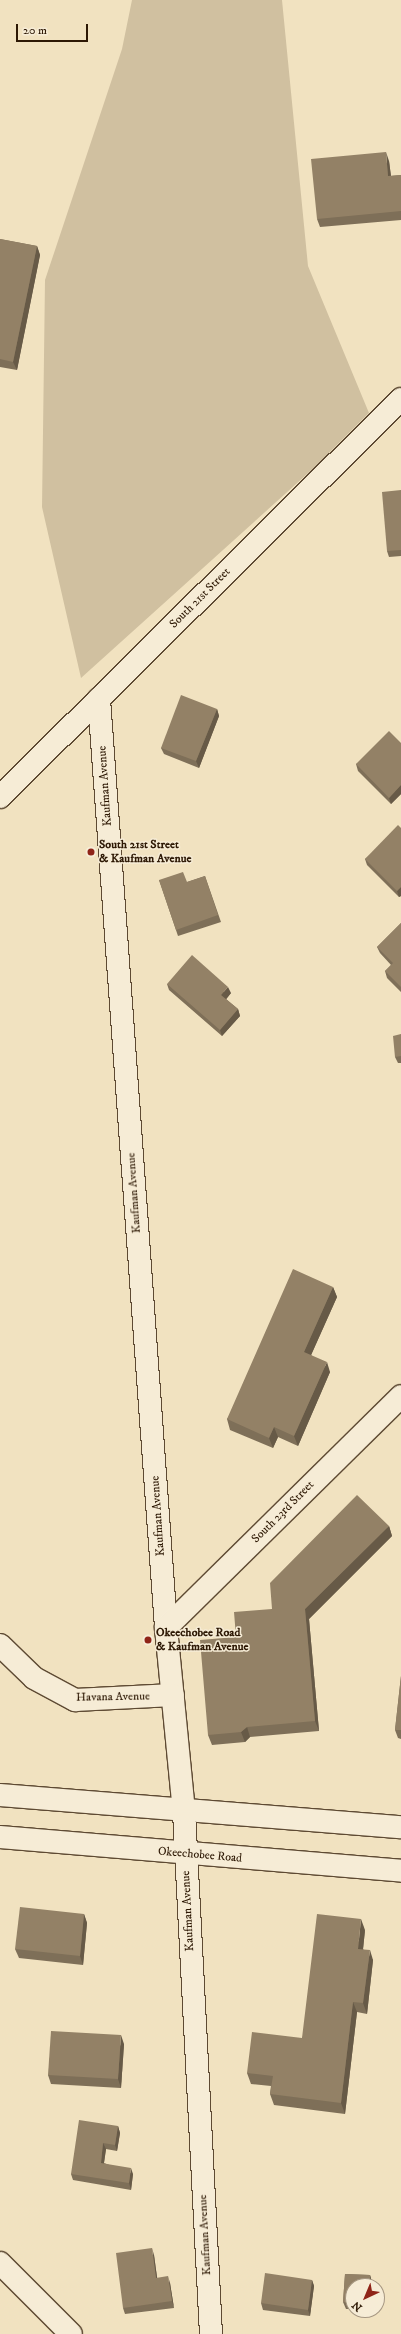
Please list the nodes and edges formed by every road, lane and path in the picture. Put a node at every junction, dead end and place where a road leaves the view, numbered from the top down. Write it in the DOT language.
graph roads {
  1 [pos="401,399"];
  2 [pos="99,699"];
  3 [pos="0,797"];
  4 [pos="401,1396"];
  5 [pos="166,1628"];
  6 [pos="0,1645"];
  7 [pos="173,1695"];
  8 [pos="0,1796"];
  9 [pos="184,1812"];
  10 [pos="401,1827"];
  11 [pos="0,1837"];
  12 [pos="184,1854"];
  13 [pos="401,1871"];
  14 [pos="0,2263"];
  15 [pos="71,2334"];
  16 [pos="211,2334"];
  1 -- 2 [label="street, South 21st Street"];
  2 -- 3 [label="street, South 21st Street"];
  2 -- 5 [label="street, Kaufman Avenue"];
  4 -- 5 [label="street, South 23rd Street"];
  5 -- 7 [label="street, Kaufman Avenue"];
  6 -- 7 [label="street, Havana Avenue"];
  7 -- 9 [label="street, Kaufman Avenue"];
  8 -- 9 [label="street"];
  9 -- 10 [label="street"];
  9 -- 12 [label="street, Kaufman Avenue"];
  11 -- 12 [label="street, Okeechobee Road"];
  12 -- 13 [label="street, Okeechobee Road"];
  12 -- 16 [label="street, Kaufman Avenue"];
  14 -- 15 [label="street"];
}
